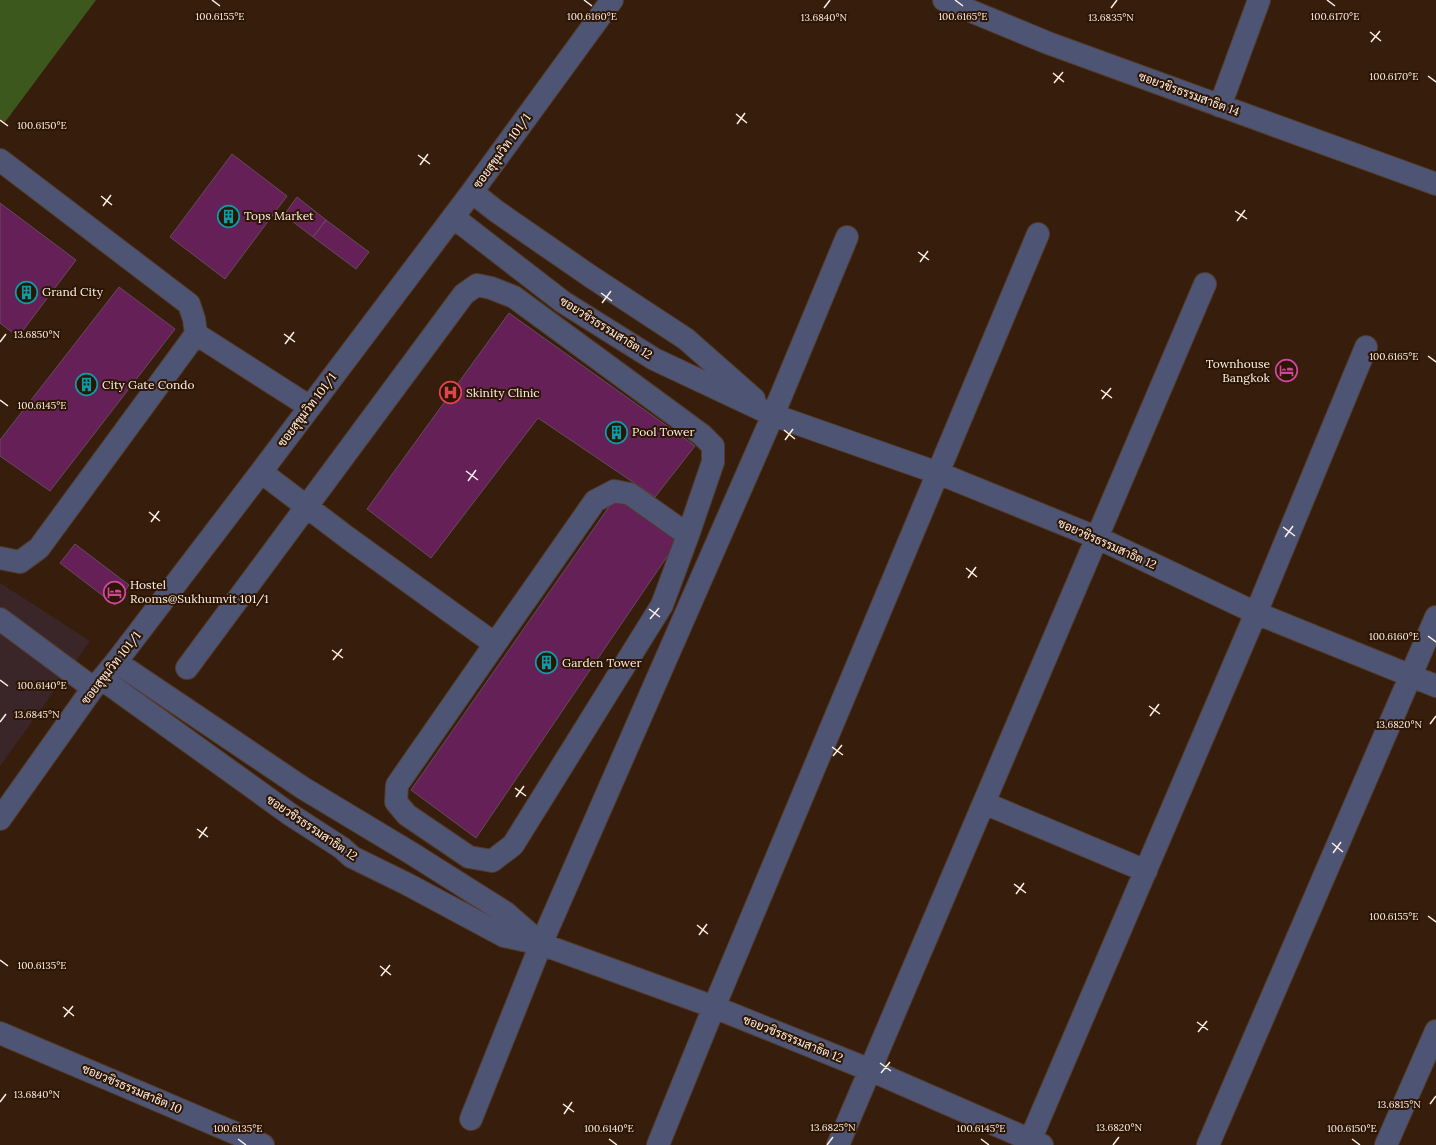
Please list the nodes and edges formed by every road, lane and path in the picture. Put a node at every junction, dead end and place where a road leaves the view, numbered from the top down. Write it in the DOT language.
graph roads {
  1 [pos="612,0"];
  2 [pos="944,0"];
  3 [pos="1259,0"];
  4 [pos="1220,106"];
  5 [pos="0,160"];
  6 [pos="1436,184"];
  7 [pos="472,192"];
  8 [pos="453,217"];
  9 [pos="1038,234"];
  10 [pos="847,237"];
  11 [pos="1205,284"];
  12 [pos="196,334"];
  13 [pos="1366,347"];
  14 [pos="310,407"];
  15 [pos="773,415"];
  16 [pos="261,472"];
  17 [pos="938,473"];
  18 [pos="307,507"];
  19 [pos="688,535"];
  20 [pos="1098,538"];
  21 [pos="0,558"];
  22 [pos="1256,613"];
  23 [pos="1436,617"];
  24 [pos="0,619"];
  25 [pos="495,644"];
  26 [pos="116,662"];
  27 [pos="187,668"];
  28 [pos="1411,675"];
  29 [pos="98,684"];
  30 [pos="1436,686"];
  31 [pos="984,803"];
  32 [pos="0,819"];
  33 [pos="1146,871"];
  34 [pos="541,944"];
  35 [pos="714,1007"];
  36 [pos="1436,1031"];
  37 [pos="0,1033"];
  38 [pos="870,1070"];
  39 [pos="470,1119"];
  40 [pos="1033,1143"];
  41 [pos="263,1145"];
  42 [pos="658,1145"];
  43 [pos="838,1145"];
  44 [pos="1208,1145"];
  45 [pos="1386,1145"];
  1 -- 7 [label="street, ซอยสุขุมวิท 101/1"];
  2 -- 4 [label="street, ซอยวชิรธรรมสาธิต 14"];
  3 -- 4 [label="street"];
  4 -- 6 [label="street, ซอยวชิรธรรมสาธิต 14"];
  5 -- 12 [label="street"];
  7 -- 8 [label="street, ซอยสุขุมวิท 101/1"];
  7 -- 15 [label="street, ซอยวชิรธรรมสาธิต 12"];
  8 -- 14 [label="street, ซอยสุขุมวิท 101/1"];
  8 -- 15 [label="street, ซอยวชิรธรรมสาธิต 12"];
  9 -- 17 [label="street"];
  10 -- 15 [label="street"];
  11 -- 20 [label="street"];
  12 -- 14 [label="street"];
  12 -- 21 [label="street"];
  13 -- 22 [label="street"];
  14 -- 16 [label="street, ซอยสุขุมวิท 101/1"];
  15 -- 17 [label="street, ซอยวชิรธรรมสาธิต 12"];
  15 -- 34 [label="street"];
  16 -- 18 [label="street"];
  16 -- 26 [label="street, ซอยสุขุมวิท 101/1"];
  17 -- 20 [label="street, ซอยวชิรธรรมสาธิต 12"];
  17 -- 35 [label="street"];
  18 -- 19 [label="street"];
  18 -- 25 [label="street"];
  18 -- 27 [label="street"];
  19 -- 25 [label="street"];
  19 -- 25 [label="street"];
  20 -- 22 [label="street, ซอยวชิรธรรมสาธิต 12"];
  20 -- 31 [label="street"];
  22 -- 28 [label="street, ซอยวชิรธรรมสาธิต 12"];
  22 -- 33 [label="street"];
  23 -- 28 [label="street"];
  24 -- 29 [label="street, ซอยวชิรธรรมสาธิต 12"];
  26 -- 29 [label="street, ซอยสุขุมวิท 101/1"];
  26 -- 34 [label="street, ซอยวชิรธรรมสาธิต 12"];
  28 -- 30 [label="street, ซอยวชิรธรรมสาธิต 12"];
  28 -- 44 [label="street"];
  29 -- 32 [label="street, ซอยสุขุมวิท 101/1"];
  29 -- 34 [label="street, ซอยวชิรธรรมสาธิต 12"];
  31 -- 33 [label="street"];
  31 -- 38 [label="street"];
  33 -- 40 [label="street"];
  34 -- 35 [label="street, ซอยวชิรธรรมสาธิต 12"];
  34 -- 39 [label="street"];
  35 -- 38 [label="street, ซอยวชิรธรรมสาธิต 12"];
  35 -- 42 [label="street"];
  36 -- 45 [label="street"];
  37 -- 41 [label="street, ซอยวชิรธรรมสาธิต 10"];
  38 -- 40 [label="street, ซอยวชิรธรรมสาธิต 12"];
  38 -- 43 [label="street"];
}
